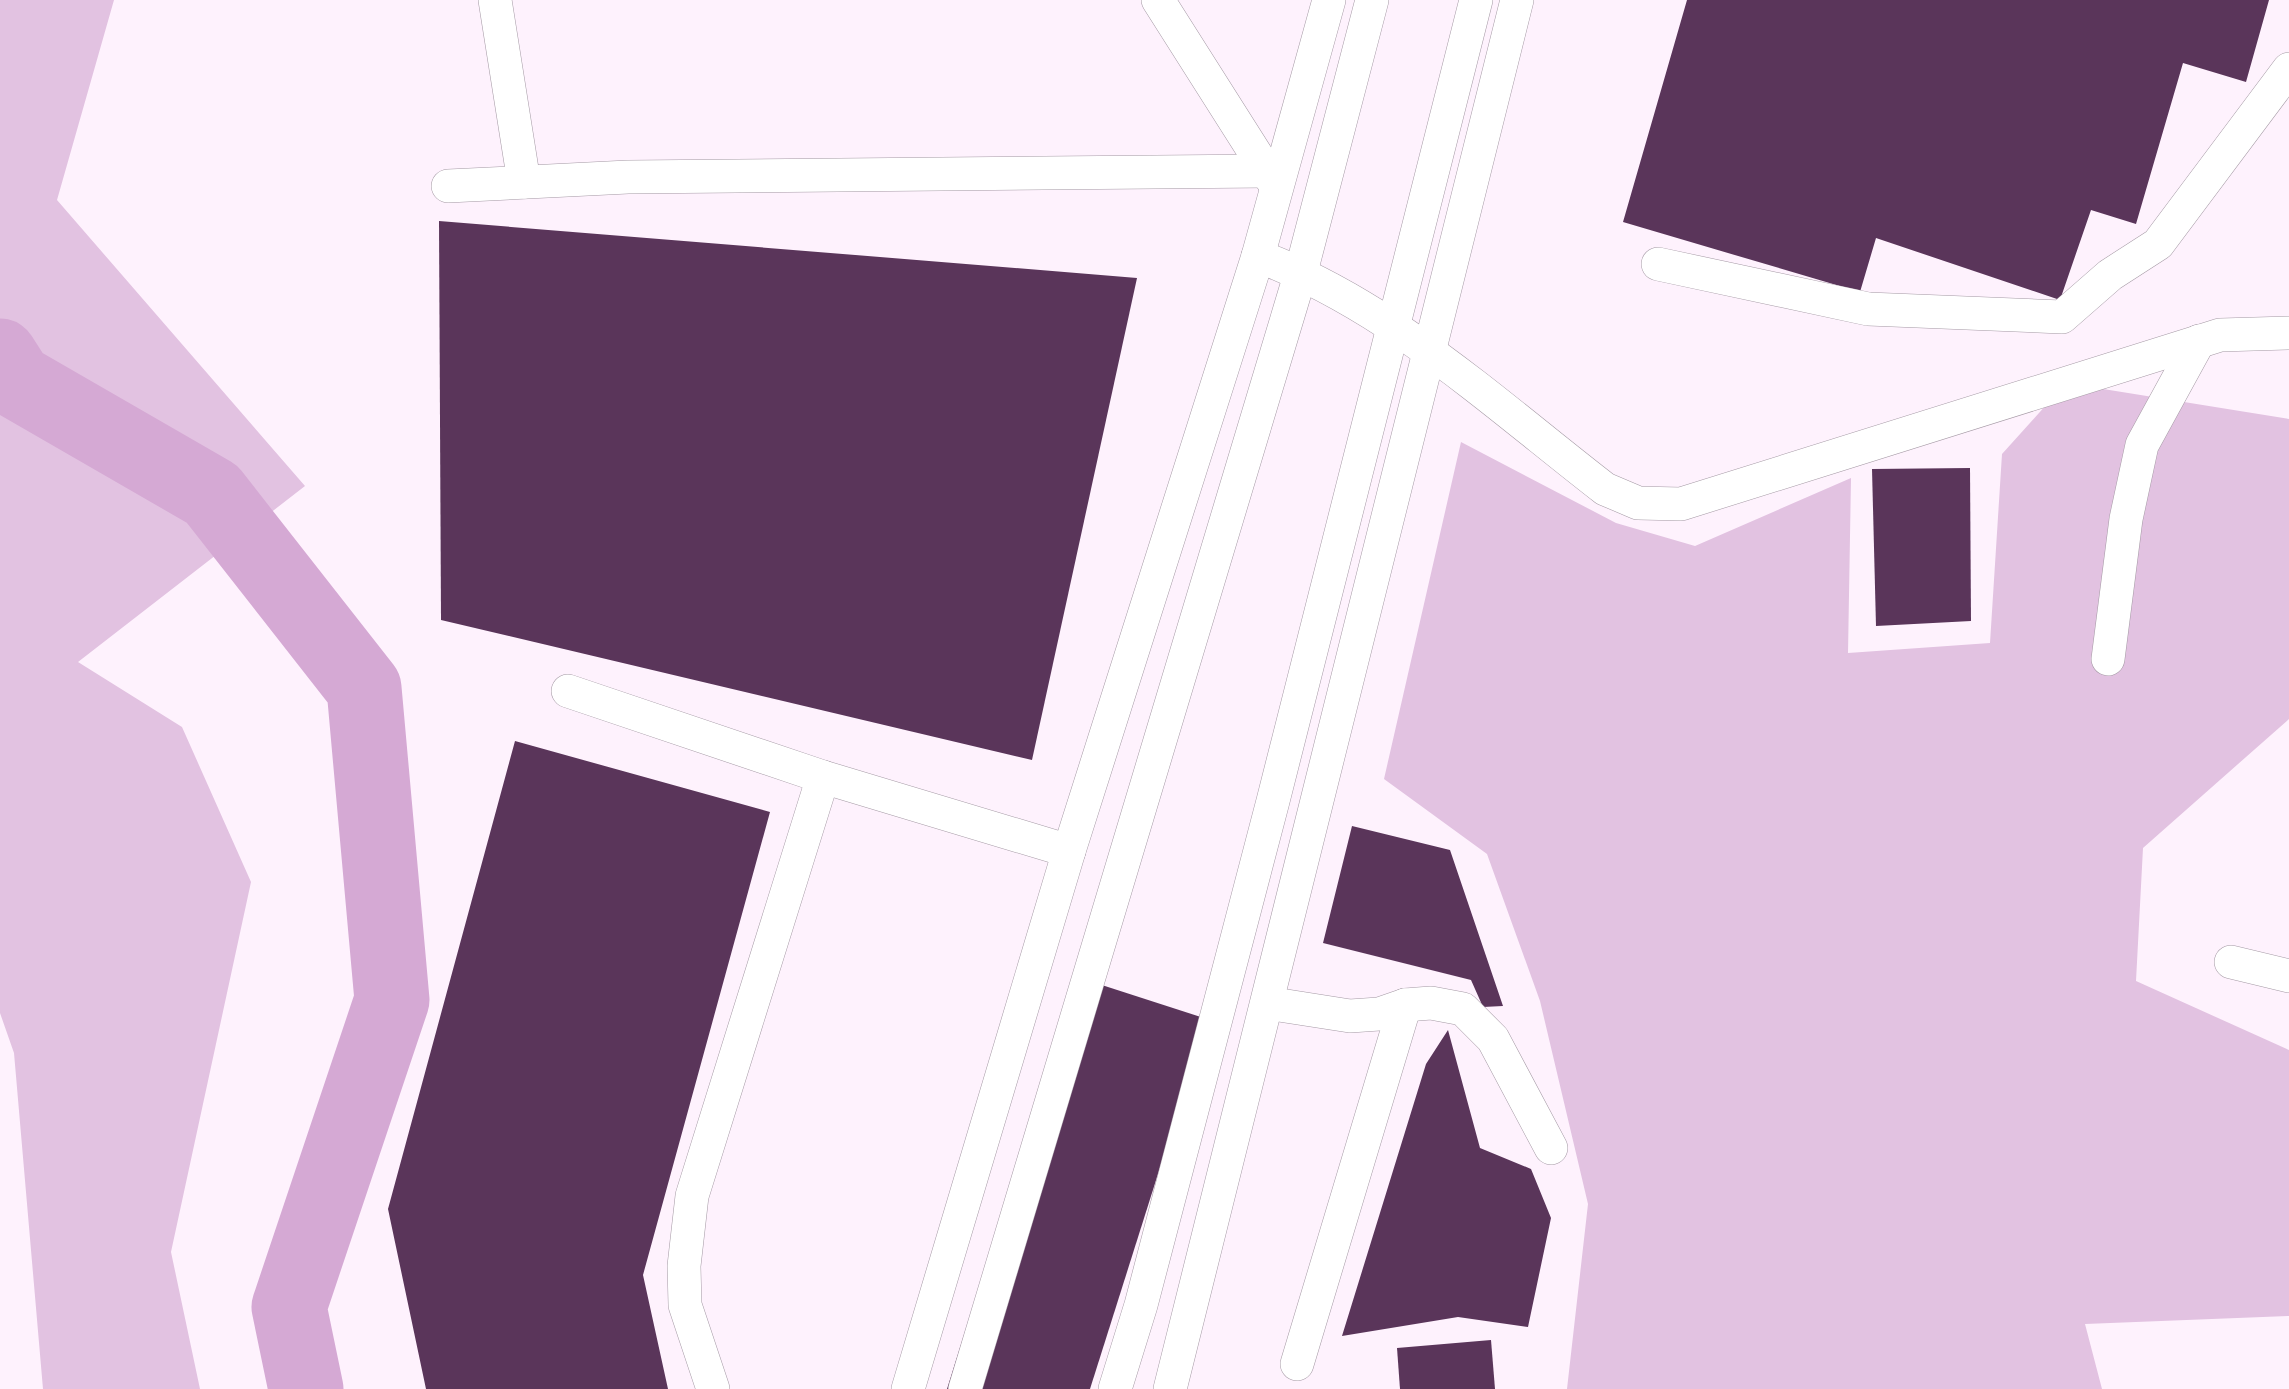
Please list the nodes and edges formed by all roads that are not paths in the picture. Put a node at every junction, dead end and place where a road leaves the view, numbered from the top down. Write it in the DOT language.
graph roads {
  1 [pos="495,0"];
  2 [pos="1158,0"];
  3 [pos="1329,0"];
  4 [pos="1372,0"];
  5 [pos="1476,0"];
  6 [pos="1517,0"];
  7 [pos="2289,69"];
  8 [pos="1272,179"];
  9 [pos="524,182"];
  10 [pos="448,186"];
  11 [pos="1258,256"];
  12 [pos="1658,264"];
  13 [pos="1301,272"];
  14 [pos="1395,326"];
  15 [pos="2288,331"];
  16 [pos="2199,341"];
  17 [pos="1430,353"];
  18 [pos="2108,659"];
  19 [pos="568,691"];
  20 [pos="823,777"];
  21 [pos="1069,851"];
  22 [pos="2231,962"];
  23 [pos="2289,976"];
  24 [pos="1267,1003"];
  25 [pos="1405,1005"];
  26 [pos="1551,1148"];
  27 [pos="1297,1364"];
  28 [pos="712,1389"];
  29 [pos="908,1389"];
  30 [pos="965,1389"];
  31 [pos="1115,1389"];
  32 [pos="1170,1389"];
  1 -- 9 [label="main road"];
  2 -- 8 [label="main road"];
  3 -- 8 [label="main road"];
  4 -- 13 [label="main road"];
  5 -- 14 [label="main road"];
  6 -- 17 [label="main road"];
  7 -- 12 [label="main road"];
  8 -- 9 [label="main road"];
  8 -- 11 [label="main road"];
  9 -- 10 [label="main road"];
  11 -- 13 [label="main road"];
  11 -- 21 [label="main road"];
  13 -- 14 [label="main road"];
  13 -- 30 [label="main road"];
  14 -- 17 [label="main road"];
  14 -- 31 [label="main road"];
  15 -- 16 [label="main road"];
  16 -- 17 [label="main road"];
  16 -- 18 [label="main road"];
  17 -- 24 [label="main road"];
  19 -- 20 [label="main road"];
  20 -- 21 [label="main road"];
  20 -- 28 [label="main road"];
  21 -- 29 [label="main road"];
  22 -- 23 [label="main road"];
  24 -- 25 [label="main road"];
  24 -- 32 [label="main road"];
  25 -- 26 [label="main road"];
  25 -- 27 [label="main road"];
}
